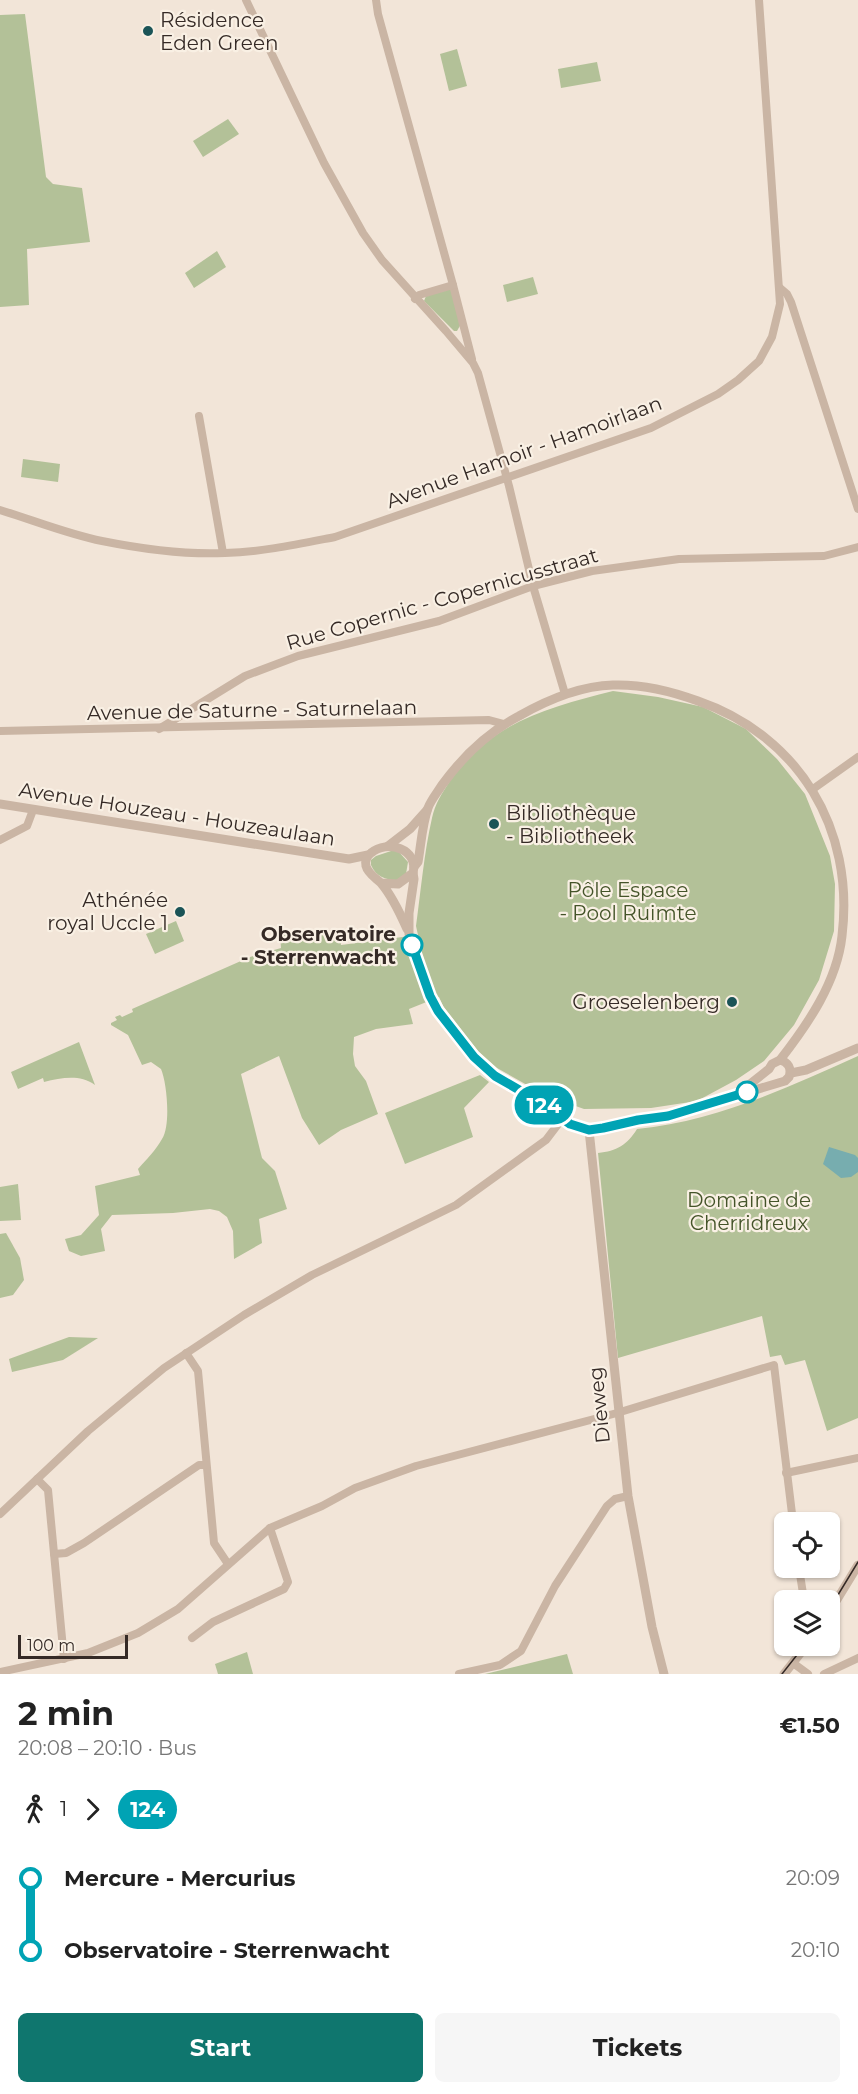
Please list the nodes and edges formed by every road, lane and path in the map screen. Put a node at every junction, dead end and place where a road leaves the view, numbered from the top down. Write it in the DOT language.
graph roads {
  1 [pos="246,0"];
  2 [pos="376,0"];
  3 [pos="759,0"];
  4 [pos="453,285"];
  5 [pos="780,288"];
  6 [pos="415,299"];
  7 [pos="457,335"];
  8 [pos="473,363"];
  9 [pos="199,416"];
  10 [pos="507,478"];
  11 [pos="858,508"];
  12 [pos="0,510"];
  13 [pos="858,547"];
  14 [pos="223,553"];
  15 [pos="533,586"];
  16 [pos="565,694"];
  17 [pos="504,724"];
  18 [pos="159,729"];
  19 [pos="0,731"];
  20 [pos="858,757"];
  21 [pos="813,789"];
  22 [pos="0,804"];
  23 [pos="33,810"];
  24 [pos="427,810"];
  25 [pos="0,840"];
  26 [pos="388,846"];
  27 [pos="368,855"];
  28 [pos="349,859"];
  29 [pos="366,867"];
  30 [pos="414,870"];
  31 [pos="381,884"];
  32 [pos="409,934"];
  33 [pos="858,1048"];
  34 [pos="780,1060"];
  35 [pos="769,1069"];
  36 [pos="791,1073"];
  37 [pos="778,1082"];
  38 [pos="735,1096"];
  39 [pos="561,1119"];
  40 [pos="589,1130"];
  41 [pos="186,1353"];
  42 [pos="617,1413"];
  43 [pos="858,1458"];
  44 [pos="206,1465"];
  45 [pos="786,1473"];
  46 [pos="37,1479"];
  47 [pos="627,1496"];
  48 [pos="792,1512"];
  49 [pos="0,1514"];
  50 [pos="270,1528"];
  51 [pos="54,1554"];
  52 [pos="228,1564"];
  53 [pos="858,1565"];
  54 [pos="840,1595"];
  55 [pos="192,1638"];
  56 [pos="799,1656"];
  57 [pos="858,1658"];
  58 [pos="64,1659"];
  59 [pos="793,1664"];
  60 [pos="0,1672"];
  61 [pos="459,1674"];
  62 [pos="664,1674"];
  63 [pos="784,1674"];
  64 [pos="808,1674"];
  65 [pos="824,1674"];
  1 -- 6 [label="street"];
  2 -- 4 [label="street"];
  3 -- 5 [label="street, Avenue Hamoir - Hamoirlaan"];
  4 -- 6 [label="street"];
  4 -- 7 [label="street"];
  5 -- 10 [label="street, Avenue Hamoir - Hamoirlaan"];
  5 -- 11 [label="street"];
  6 -- 7 [label="street"];
  7 -- 8 [label="street"];
  7 -- 8 [label="street"];
  8 -- 10 [label="street"];
  9 -- 14 [label="street"];
  10 -- 14 [label="street, Avenue Hamoir - Hamoirlaan"];
  10 -- 15 [label="street"];
  12 -- 14 [label="street, Avenue Hamoir - Hamoirlaan"];
  13 -- 15 [label="street, Rue Copernic - Copernicusstraat"];
  15 -- 16 [label="street"];
  15 -- 18 [label="street, Rue Copernic - Copernicusstraat"];
  16 -- 17 [label="street"];
  16 -- 21 [label="street"];
  17 -- 18 [label="street, Avenue de Saturne - Saturnelaan"];
  17 -- 24 [label="street"];
  18 -- 19 [label="street, Avenue de Saturne - Saturnelaan"];
  20 -- 21 [label="street"];
  21 -- 34 [label="street"];
  22 -- 23 [label="street, Avenue Houzeau - Houzeaulaan"];
  23 -- 25 [label="street"];
  23 -- 28 [label="street, Avenue Houzeau - Houzeaulaan"];
  24 -- 26 [label="street"];
  24 -- 30 [label="street"];
  26 -- 27 [label="street"];
  26 -- 30 [label="street"];
  27 -- 28 [label="street, Avenue Houzeau - Houzeaulaan"];
  27 -- 29 [label="street"];
  28 -- 29 [label="street, Avenue Houzeau - Houzeaulaan"];
  29 -- 31 [label="street"];
  30 -- 31 [label="street"];
  30 -- 32 [label="street"];
  31 -- 32 [label="street"];
  32 -- 39 [label="street"];
  33 -- 36 [label="street"];
  34 -- 35 [label="street"];
  34 -- 36 [label="street"];
  35 -- 37 [label="street"];
  35 -- 38 [label="street"];
  36 -- 37 [label="street"];
  37 -- 38 [label="street"];
  38 -- 40 [label="street"];
  39 -- 40 [label="street"];
  39 -- 41 [label="street"];
  40 -- 42 [label="street, Dieweg"];
  41 -- 44 [label="street"];
  41 -- 46 [label="street"];
  42 -- 45 [label="street"];
  42 -- 47 [label="street, Dieweg"];
  42 -- 50 [label="street"];
  43 -- 45 [label="street"];
  44 -- 51 [label="street"];
  44 -- 52 [label="street"];
  45 -- 48 [label="street"];
  46 -- 49 [label="street"];
  46 -- 51 [label="street"];
  47 -- 61 [label="street"];
  47 -- 62 [label="street, Dieweg"];
  50 -- 52 [label="street"];
  50 -- 55 [label="street"];
  51 -- 58 [label="street"];
  52 -- 58 [label="street"];
  53 -- 54 [label="street"];
  56 -- 59 [label="street"];
  57 -- 65 [label="street"];
  58 -- 60 [label="street"];
  59 -- 63 [label="street"];
  59 -- 64 [label="street"];
}
